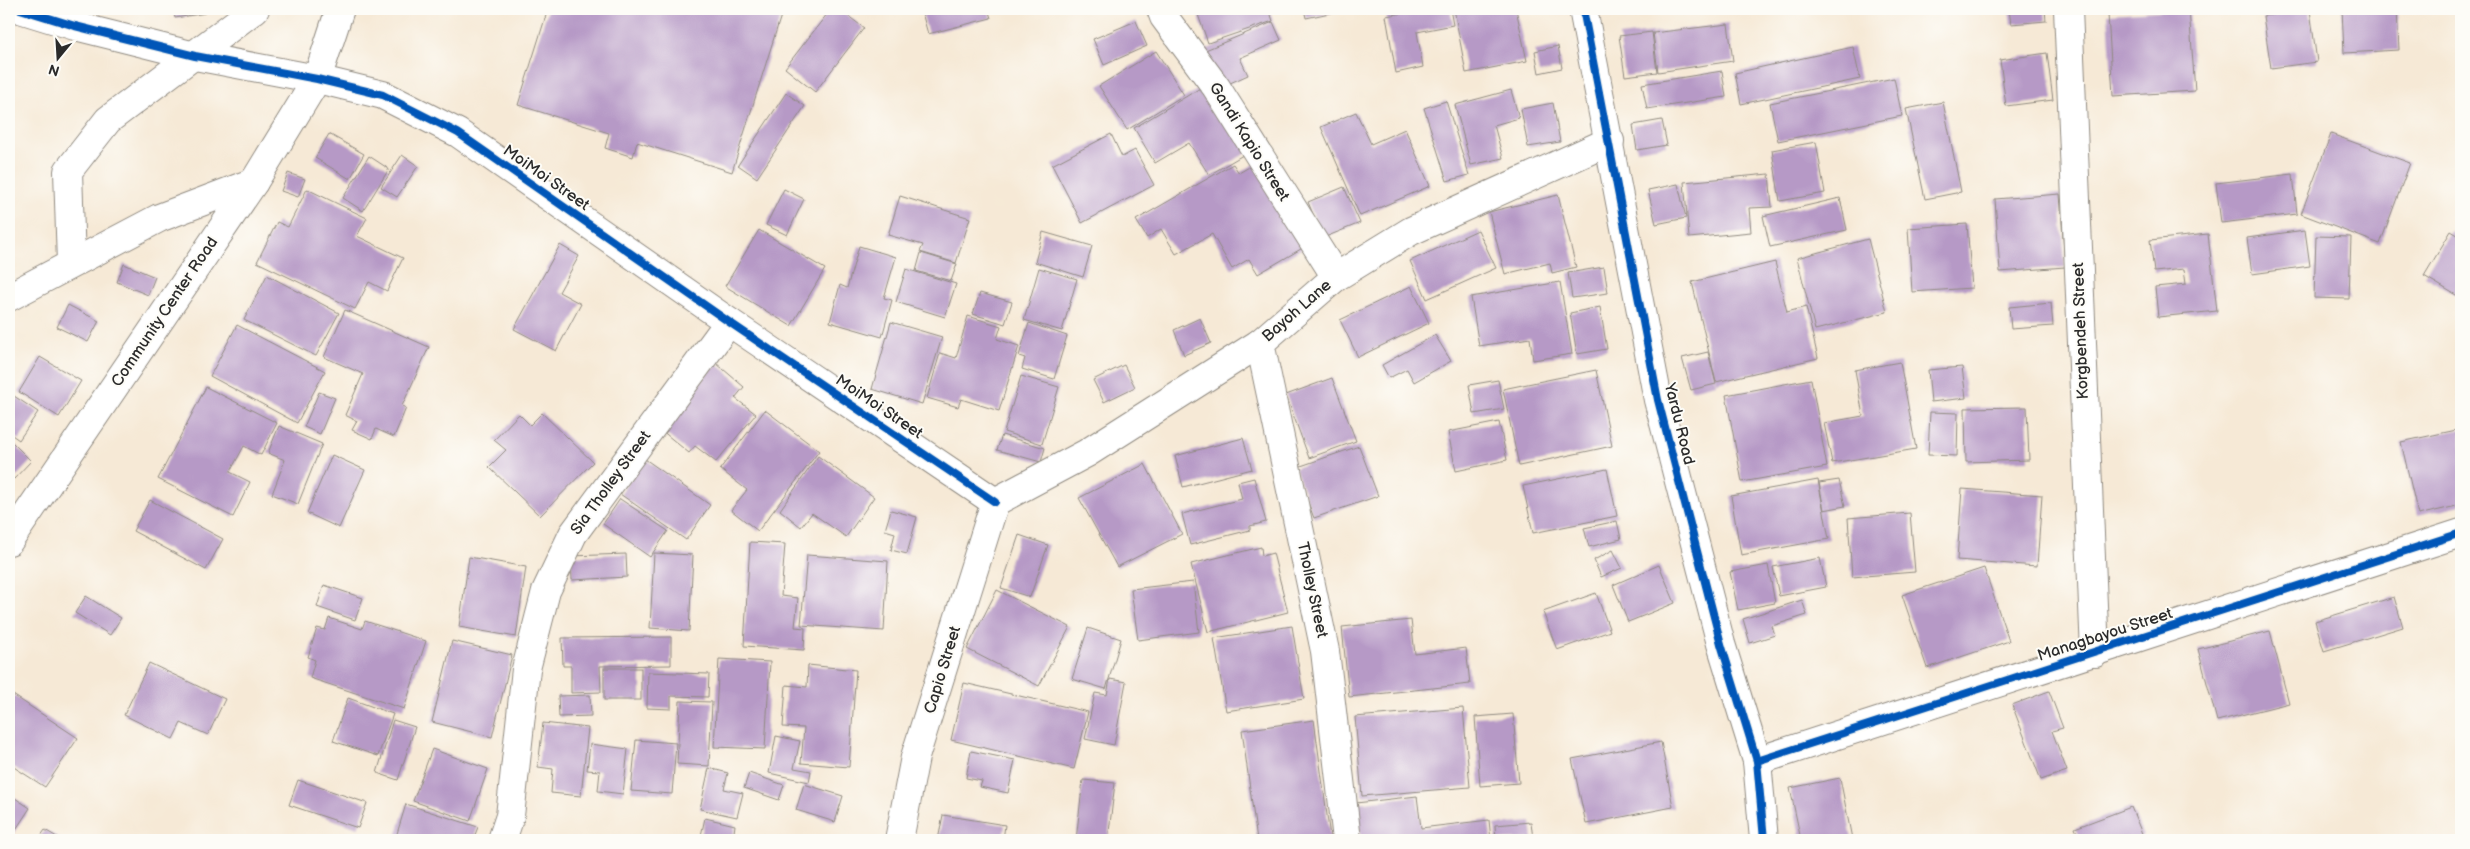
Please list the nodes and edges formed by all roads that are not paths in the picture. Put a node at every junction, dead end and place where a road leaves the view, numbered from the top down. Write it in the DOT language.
graph roads {
  1 [pos="20,9"];
  2 [pos="255,9"];
  3 [pos="340,9"];
  4 [pos="1161,9"];
  5 [pos="1583,9"];
  6 [pos="2068,9"];
  7 [pos="195,56"];
  8 [pos="317,80"];
  9 [pos="1610,141"];
  10 [pos="254,182"];
  11 [pos="71,264"];
  12 [pos="1336,277"];
  13 [pos="9,297"];
  14 [pos="729,322"];
  15 [pos="1260,343"];
  16 [pos="996,502"];
  17 [pos="2461,533"];
  18 [pos="9,541"];
  19 [pos="2095,653"];
  20 [pos="1757,761"];
  21 [pos="502,840"];
  22 [pos="899,840"];
  23 [pos="1347,840"];
  24 [pos="1764,840"];
  1 -- 7 [label="street, MoiMoi Street"];
  2 -- 7 [label="street"];
  3 -- 8 [label="street, Community Center Road"];
  4 -- 12 [label="street, Gandi Kapio Street"];
  5 -- 9 [label="street, Yardu Road"];
  6 -- 19 [label="street, Korgbendeh Street"];
  7 -- 8 [label="street, MoiMoi Street"];
  7 -- 11 [label="street"];
  8 -- 10 [label="street, Community Center Road"];
  8 -- 14 [label="street, MoiMoi Street"];
  9 -- 12 [label="street, Bayoh Lane"];
  9 -- 20 [label="street, Yardu Road"];
  10 -- 11 [label="street"];
  10 -- 18 [label="street, Community Center Road"];
  11 -- 13 [label="street"];
  12 -- 15 [label="street, Bayoh Lane"];
  14 -- 16 [label="street, MoiMoi Street"];
  14 -- 21 [label="street, Sia Tholley Street"];
  15 -- 16 [label="street, Bayoh Lane"];
  15 -- 23 [label="street, Tholley Street"];
  16 -- 22 [label="street, Capio Street"];
  17 -- 19 [label="street, Managbayou Street"];
  19 -- 20 [label="street, Managbayou Street"];
  20 -- 24 [label="street, Yardu Road"];
}
